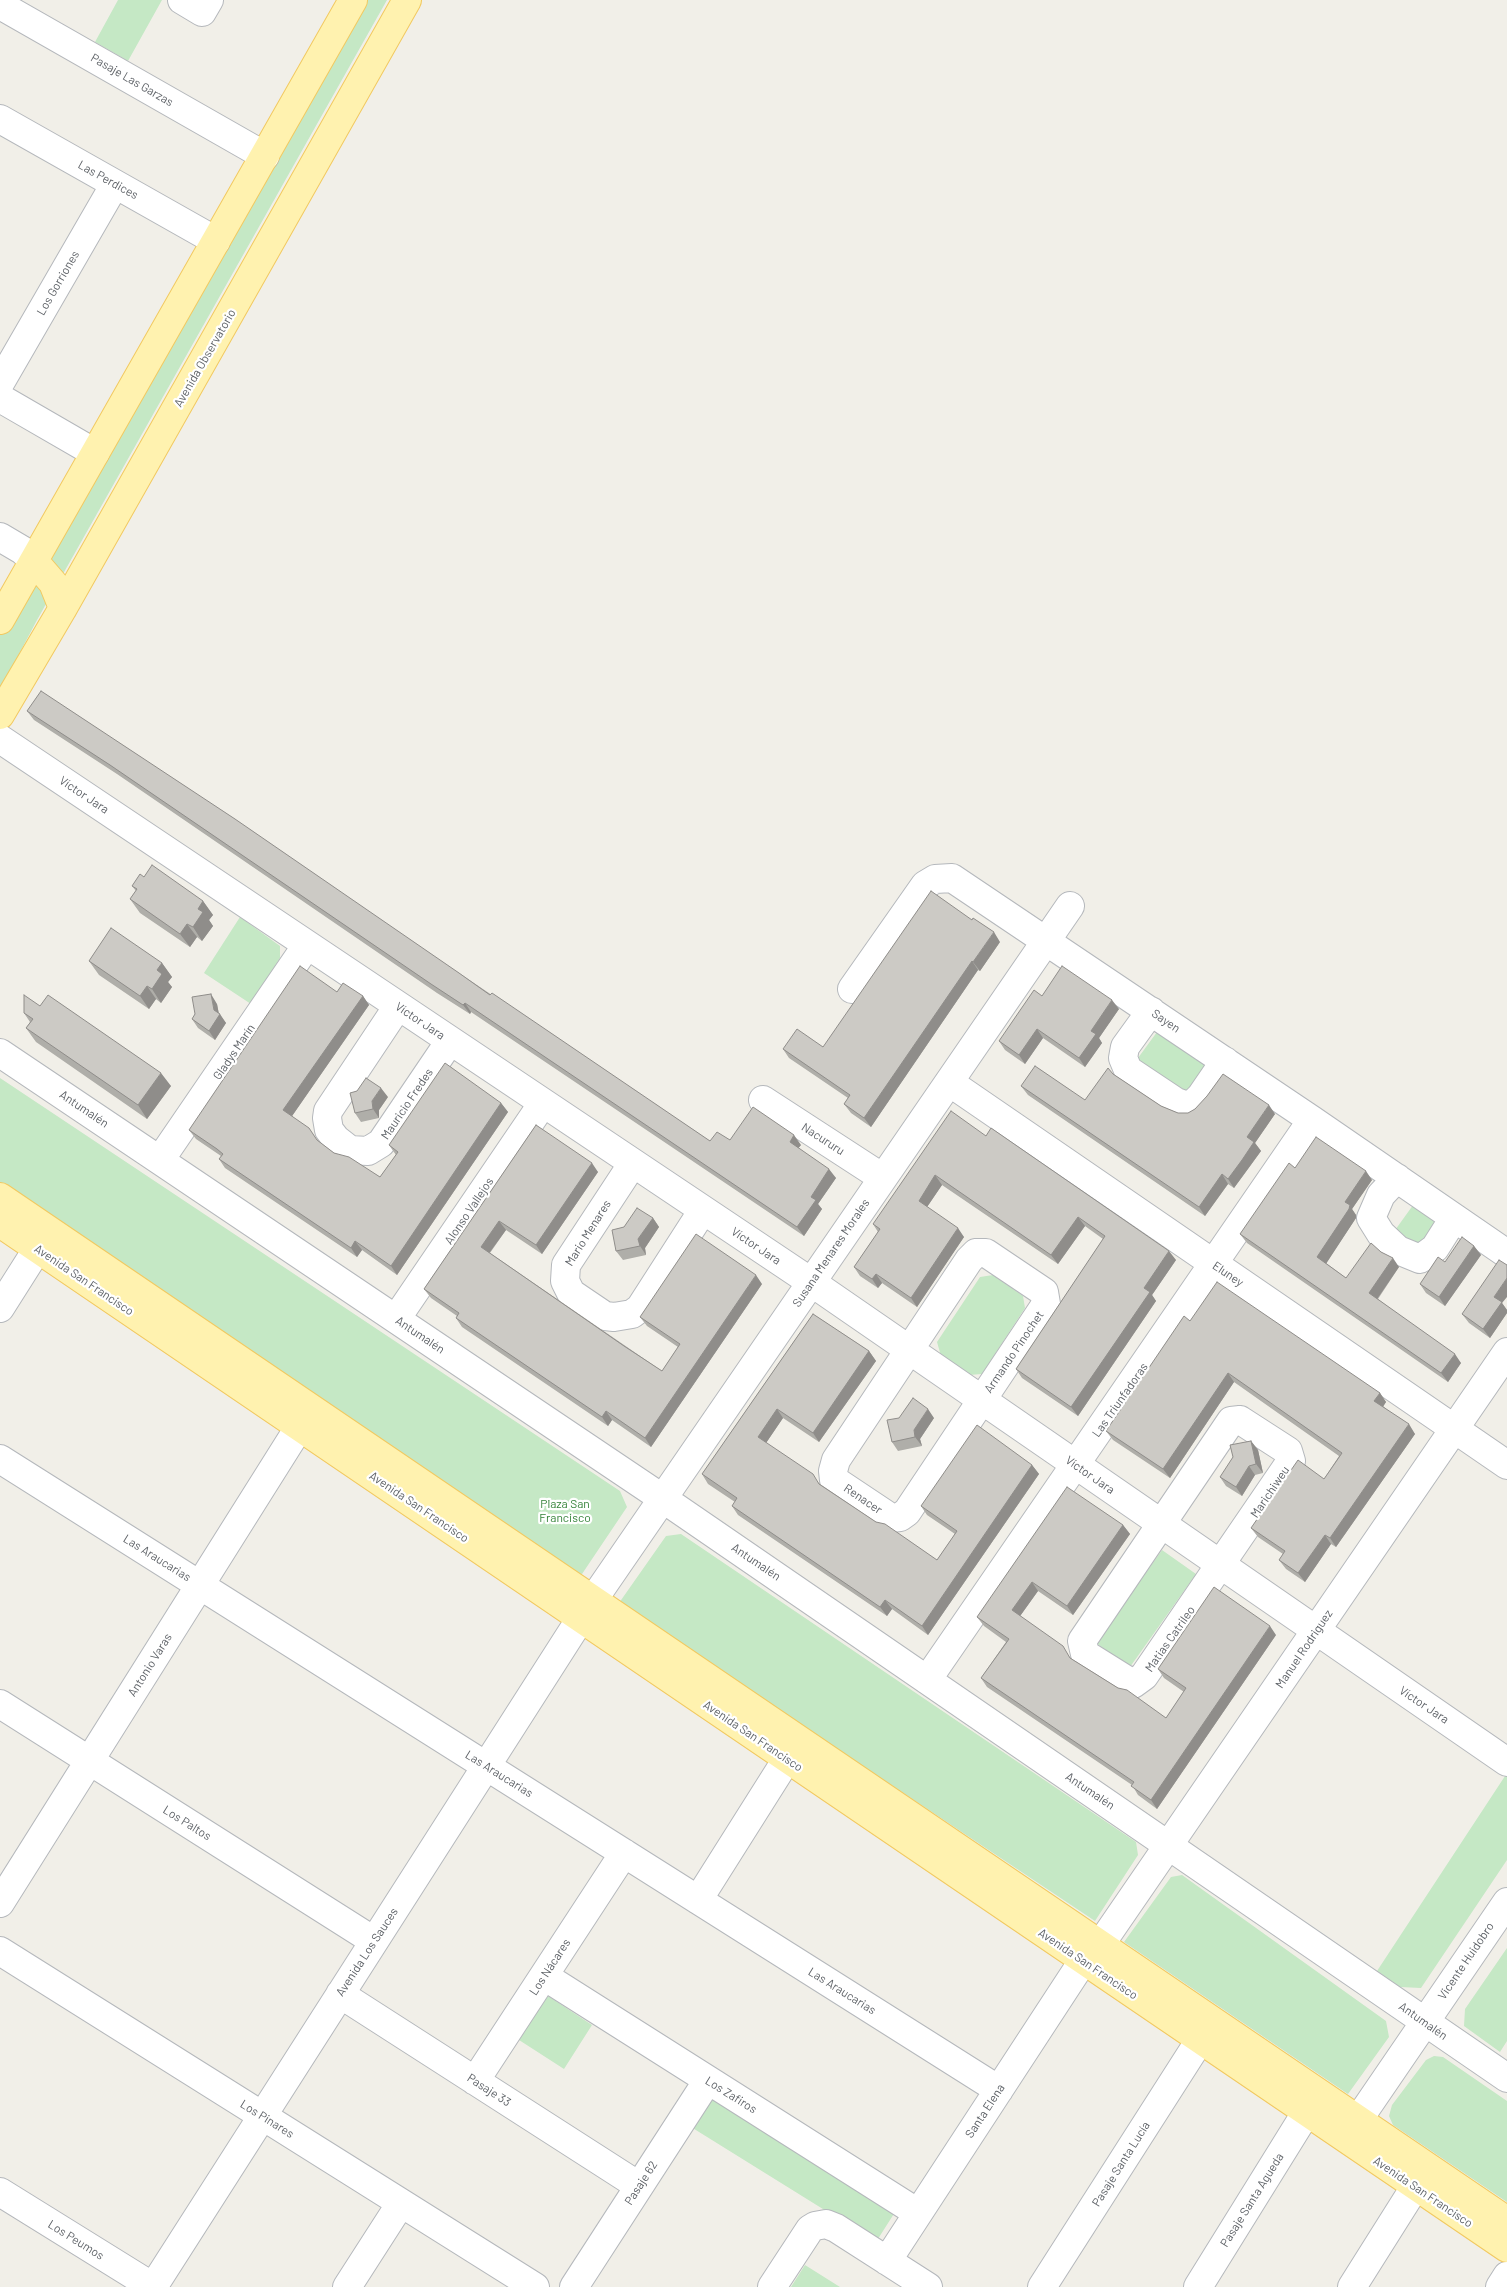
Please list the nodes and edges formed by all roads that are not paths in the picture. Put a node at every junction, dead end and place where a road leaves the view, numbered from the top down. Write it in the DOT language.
graph roads {
  1 [pos="353,0"];
  2 [pos="407,0"];
  3 [pos="0,5"];
  4 [pos="0,119"];
  5 [pos="265,156"];
  6 [pos="115,184"];
  7 [pos="216,241"];
  8 [pos="0,382"];
  9 [pos="0,398"];
  10 [pos="95,453"];
  11 [pos="0,537"];
  12 [pos="34,561"];
  13 [pos="63,608"];
  14 [pos="0,620"];
  15 [pos="0,715"];
  16 [pos="0,739"];
  17 [pos="1070,906"];
  18 [pos="1046,941"];
  19 [pos="307,944"];
  20 [pos="852,989"];
  21 [pos="398,1006"];
  22 [pos="1151,1011"];
  23 [pos="450,1041"];
  24 [pos="0,1053"];
  25 [pos="1225,1061"];
  26 [pos="949,1082"];
  27 [pos="763,1100"];
  28 [pos="543,1103"];
  29 [pos="1312,1120"];
  30 [pos="160,1160"];
  31 [pos="633,1163"];
  32 [pos="883,1178"];
  33 [pos="1397,1178"];
  34 [pos="0,1197"];
  35 [pos="703,1210"];
  36 [pos="1454,1218"];
  37 [pos="0,1223"];
  38 [pos="38,1248"];
  39 [pos="1507,1254"];
  40 [pos="1214,1264"];
  41 [pos="811,1282"];
  42 [pos="0,1308"];
  43 [pos="396,1319"];
  44 [pos="908,1351"];
  45 [pos="1507,1352"];
  46 [pos="981,1400"];
  47 [pos="300,1426"];
  48 [pos="1454,1429"];
  49 [pos="0,1459"];
  50 [pos="1075,1465"];
  51 [pos="1507,1465"];
  52 [pos="662,1498"];
  53 [pos="1160,1524"];
  54 [pos="1221,1566"];
  55 [pos="200,1585"];
  56 [pos="587,1609"];
  57 [pos="1316,1631"];
  58 [pos="928,1680"];
  59 [pos="0,1704"];
  60 [pos="787,1759"];
  61 [pos="89,1761"];
  62 [pos="1507,1762"];
  63 [pos="486,1766"];
  64 [pos="1169,1846"];
  65 [pos="624,1853"];
  66 [pos="698,1900"];
  67 [pos="1507,1902"];
  68 [pos="0,1903"];
  69 [pos="374,1941"];
  70 [pos="0,1951"];
  71 [pos="1092,1953"];
  72 [pos="544,1976"];
  73 [pos="340,1994"];
  74 [pos="1425,2022"];
  75 [pos="1200,2040"];
  76 [pos="1507,2078"];
  77 [pos="708,2080"];
  78 [pos="475,2081"];
  79 [pos="999,2090"];
  80 [pos="1306,2113"];
  81 [pos="262,2116"];
  82 [pos="1358,2120"];
  83 [pos="639,2186"];
  84 [pos="1416,2186"];
  85 [pos="0,2192"];
  86 [pos="401,2203"];
  87 [pos="918,2213"];
  88 [pos="1507,2221"];
  89 [pos="1507,2248"];
  90 [pos="887,2261"];
  91 [pos="1507,2276"];
  92 [pos="153,2287"];
  93 [pos="347,2287"];
  94 [pos="535,2287"];
  95 [pos="574,2287"];
  96 [pos="772,2287"];
  97 [pos="928,2287"];
  98 [pos="1042,2287"];
  99 [pos="1198,2287"];
  100 [pos="1352,2287"];
  101 [pos="1500,2287"];
  1 -- 5 [label="main road"];
  2 -- 13 [label="main road, Avenida Observatorio"];
  3 -- 5 [label="street, Pasaje Las Garzas"];
  4 -- 6 [label="street, Las Perdices"];
  5 -- 7 [label="main road"];
  6 -- 7 [label="street, Las Perdices"];
  6 -- 8 [label="street, Los Gorriones"];
  7 -- 10 [label="main road"];
  9 -- 10 [label="street"];
  10 -- 12 [label="main road"];
  11 -- 12 [label="street"];
  12 -- 13 [label="main road"];
  12 -- 14 [label="main road"];
  13 -- 15 [label="main road, Avenida Observatorio"];
  16 -- 19 [label="street, Víctor Jara"];
  17 -- 18 [label="street, Susana Menares Morales"];
  18 -- 20 [label="street, Sayen"];
  18 -- 22 [label="street, Sayen"];
  18 -- 26 [label="street, Susana Menares Morales"];
  19 -- 21 [label="street, Víctor Jara"];
  19 -- 30 [label="street, Gladys Marín"];
  21 -- 23 [label="street, Víctor Jara"];
  21 -- 23 [label="street, Mauricio Fredes"];
  22 -- 25 [label="street, Sayen"];
  22 -- 25 [label="street"];
  23 -- 28 [label="street, Víctor Jara"];
  24 -- 30 [label="street, Antumalén"];
  25 -- 29 [label="street, Sayen"];
  26 -- 32 [label="street, Susana Menares Morales"];
  26 -- 40 [label="street, Eluney"];
  27 -- 32 [label="street, Nacururu"];
  28 -- 31 [label="street, Víctor Jara"];
  28 -- 43 [label="street, Alonso Vallejos"];
  29 -- 33 [label="street, Sayen"];
  29 -- 40 [label="street, Las Triunfadoras"];
  30 -- 43 [label="street, Antumalén"];
  31 -- 35 [label="street, Víctor Jara"];
  31 -- 35 [label="street, Mario Menares"];
  32 -- 41 [label="street, Susana Menares Morales"];
  33 -- 36 [label="street, Sayen"];
  33 -- 36 [label="street"];
  34 -- 56 [label="main road, Avenida San Francisco"];
  35 -- 41 [label="street, Víctor Jara"];
  36 -- 39 [label="street, Sayen"];
  37 -- 38 [label="main road, Avenida San Francisco"];
  38 -- 42 [label="street"];
  38 -- 47 [label="main road, Avenida San Francisco"];
  40 -- 48 [label="street, Eluney"];
  40 -- 50 [label="street, Las Triunfadoras"];
  41 -- 44 [label="street, Víctor Jara"];
  41 -- 52 [label="street, Susana Menares Morales"];
  43 -- 52 [label="street, Antumalén"];
  44 -- 46 [label="street, Víctor Jara"];
  44 -- 46 [label="street, Armando Pinochet"];
  44 -- 46 [label="street, Renacer"];
  45 -- 48 [label="street, Manuel Rodriguez"];
  46 -- 50 [label="street, Víctor Jara"];
  47 -- 55 [label="street, Antonio Varas"];
  47 -- 56 [label="main road, Avenida San Francisco"];
  48 -- 51 [label="street, Eluney"];
  48 -- 57 [label="street, Manuel Rodriguez"];
  49 -- 55 [label="street, Las Araucarias"];
  50 -- 53 [label="street, Víctor Jara"];
  50 -- 58 [label="street, Las Triunfadoras"];
  52 -- 56 [label="street, Susana Menares Morales"];
  52 -- 58 [label="street, Antumalén"];
  53 -- 54 [label="street, Víctor Jara"];
  53 -- 54 [label="street, Marichiweu"];
  53 -- 54 [label="street, Matias Catrileo"];
  54 -- 57 [label="street, Víctor Jara"];
  55 -- 61 [label="street, Antonio Varas"];
  55 -- 63 [label="street, Las Araucarias"];
  56 -- 60 [label="main road, Avenida San Francisco"];
  56 -- 63 [label="street, Avenida Los Sauces"];
  56 -- 71 [label="main road, Avenida San Francisco"];
  57 -- 62 [label="street, Víctor Jara"];
  57 -- 64 [label="street, Manuel Rodriguez"];
  58 -- 64 [label="street, Antumalén"];
  59 -- 61 [label="street, Los Paltos"];
  60 -- 66 [label="street"];
  60 -- 71 [label="main road, Avenida San Francisco"];
  61 -- 68 [label="street, Antonio Varas"];
  61 -- 69 [label="street, Los Paltos"];
  63 -- 65 [label="street, Las Araucarias"];
  63 -- 69 [label="street, Avenida Los Sauces"];
  64 -- 71 [label="street, Manuel Rodriguez"];
  64 -- 74 [label="street, Antumalén"];
  65 -- 66 [label="street, Las Araucarias"];
  65 -- 72 [label="street, Los Nácares"];
  66 -- 79 [label="street, Las Araucarias"];
  67 -- 74 [label="street, Vicente Huidobro"];
  69 -- 73 [label="street, Avenida Los Sauces"];
  70 -- 81 [label="street, Los Pinares"];
  71 -- 75 [label="main road, Avenida San Francisco"];
  71 -- 79 [label="street, Santa Elena"];
  71 -- 82 [label="main road, Avenida San Francisco"];
  72 -- 77 [label="street, Los Zafiros"];
  72 -- 78 [label="street, Los Nácares"];
  73 -- 78 [label="street, Pasaje 33"];
  73 -- 81 [label="street, Avenida Los Sauces"];
  74 -- 76 [label="street, Antumalén"];
  74 -- 82 [label="street, Vicente Huidobro"];
  75 -- 80 [label="main road, Avenida San Francisco"];
  75 -- 98 [label="street, Pasaje Santa Lucía"];
  77 -- 83 [label="street, Pasaje 62"];
  77 -- 87 [label="street, Los Zafiros"];
  78 -- 83 [label="street, Pasaje 33"];
  79 -- 87 [label="street, Santa Elena"];
  80 -- 84 [label="main road, Avenida San Francisco"];
  80 -- 99 [label="street, Pasaje Santa Agueda"];
  81 -- 86 [label="street, Los Pinares"];
  81 -- 92 [label="street, Avenida Los Sauces"];
  82 -- 88 [label="main road, Avenida San Francisco"];
  83 -- 95 [label="street, Pasaje 62"];
  84 -- 89 [label="main road, Avenida San Francisco"];
  84 -- 100 [label="street"];
  85 -- 92 [label="street, Los Peumos"];
  86 -- 93 [label="street"];
  86 -- 94 [label="street, Los Pinares"];
  87 -- 90 [label="street, Santa Elena"];
  90 -- 96 [label="street"];
  90 -- 97 [label="street"];
  91 -- 101 [label="street"];
}
